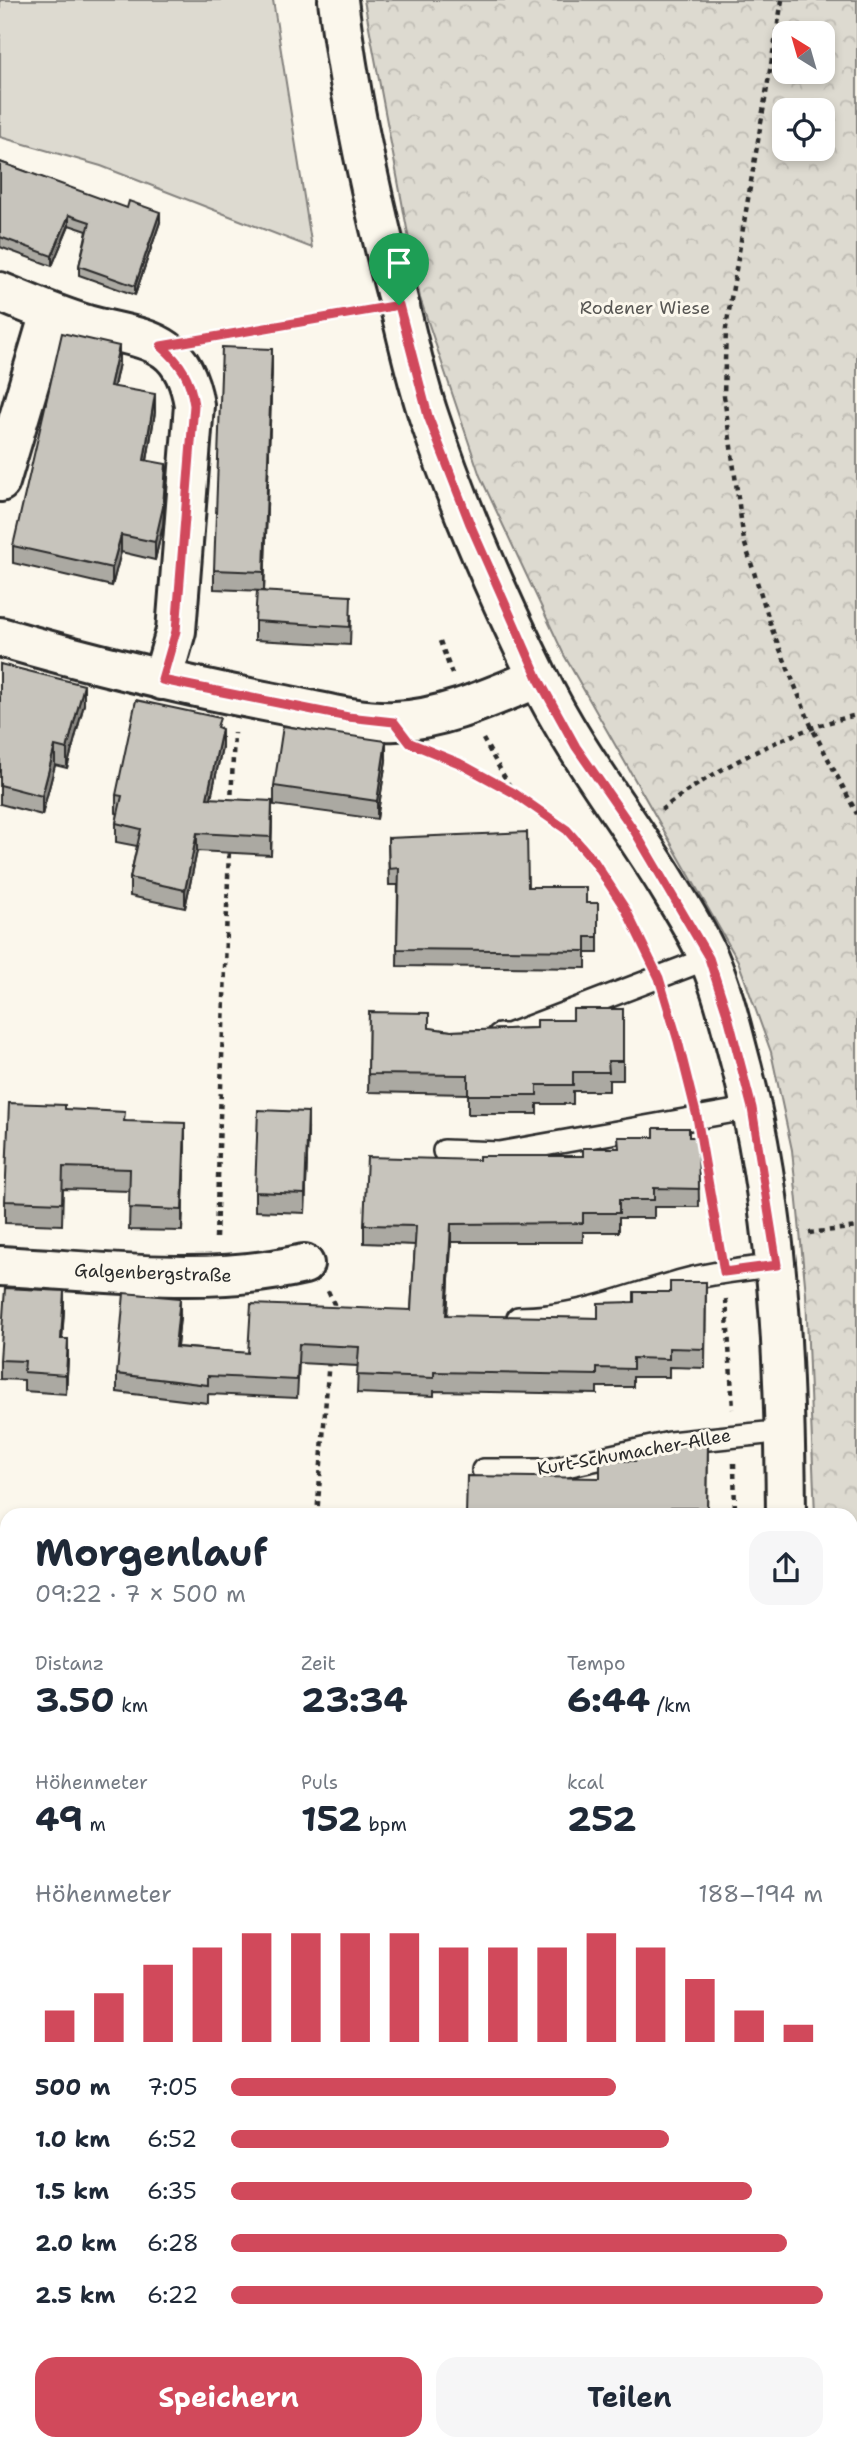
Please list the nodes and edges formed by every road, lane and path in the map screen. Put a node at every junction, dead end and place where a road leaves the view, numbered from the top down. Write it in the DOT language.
graph roads {
  1 [pos="338,0"];
  2 [pos="782,0"];
  3 [pos="0,292"];
  4 [pos="399,305"];
  5 [pos="50,313"];
  6 [pos="161,346"];
  7 [pos="0,482"];
  8 [pos="0,637"];
  9 [pos="538,678"];
  10 [pos="162,680"];
  11 [pos="235,696"];
  12 [pos="857,715"];
  13 [pos="394,722"];
  14 [pos="812,728"];
  15 [pos="231,806"];
  16 [pos="664,807"];
  17 [pos="857,814"];
  18 [pos="230,834"];
  19 [pos="709,958"];
  20 [pos="659,978"];
  21 [pos="474,1036"];
  22 [pos="752,1108"];
  23 [pos="697,1117"];
  24 [pos="444,1151"];
  25 [pos="857,1227"];
  26 [pos="799,1234"];
  27 [pos="304,1264"];
  28 [pos="777,1265"];
  29 [pos="0,1266"];
  30 [pos="724,1272"];
  31 [pos="214,1277"];
  32 [pos="333,1317"];
  33 [pos="501,1318"];
  34 [pos="330,1356"];
  35 [pos="785,1431"];
  36 [pos="734,1434"];
  37 [pos="483,1470"];
  38 [pos="318,1508"];
  39 [pos="735,1508"];
  40 [pos="786,1508"];
  1 -- 4 [label="street"];
  2 -- 14 [label="path"];
  3 -- 5 [label="street"];
  4 -- 6 [label="path"];
  4 -- 9 [label="street"];
  5 -- 6 [label="street"];
  5 -- 7 [label="street"];
  6 -- 10 [label="street"];
  8 -- 10 [label="street"];
  9 -- 13 [label="street"];
  9 -- 19 [label="street"];
  10 -- 11 [label="street"];
  11 -- 13 [label="street"];
  11 -- 15 [label="path"];
  12 -- 14 [label="path"];
  13 -- 20 [label="path"];
  14 -- 16 [label="path"];
  14 -- 17 [label="path"];
  18 -- 31 [label="path"];
  19 -- 20 [label="lane"];
  19 -- 22 [label="street"];
  20 -- 21 [label="lane"];
  20 -- 23 [label="path"];
  22 -- 23 [label="lane"];
  22 -- 28 [label="street"];
  23 -- 24 [label="lane"];
  23 -- 30 [label="path"];
  25 -- 26 [label="path"];
  27 -- 31 [label="street, Galgenbergstraße"];
  27 -- 32 [label="path"];
  28 -- 30 [label="lane"];
  28 -- 35 [label="street"];
  29 -- 31 [label="street, Galgenbergstraße"];
  30 -- 33 [label="lane"];
  30 -- 36 [label="path"];
  34 -- 38 [label="path"];
  35 -- 36 [label="lane, Kurt-Schumacher-Allee"];
  35 -- 40 [label="street"];
  36 -- 37 [label="lane, Kurt-Schumacher-Allee"];
  36 -- 39 [label="path"];
}
